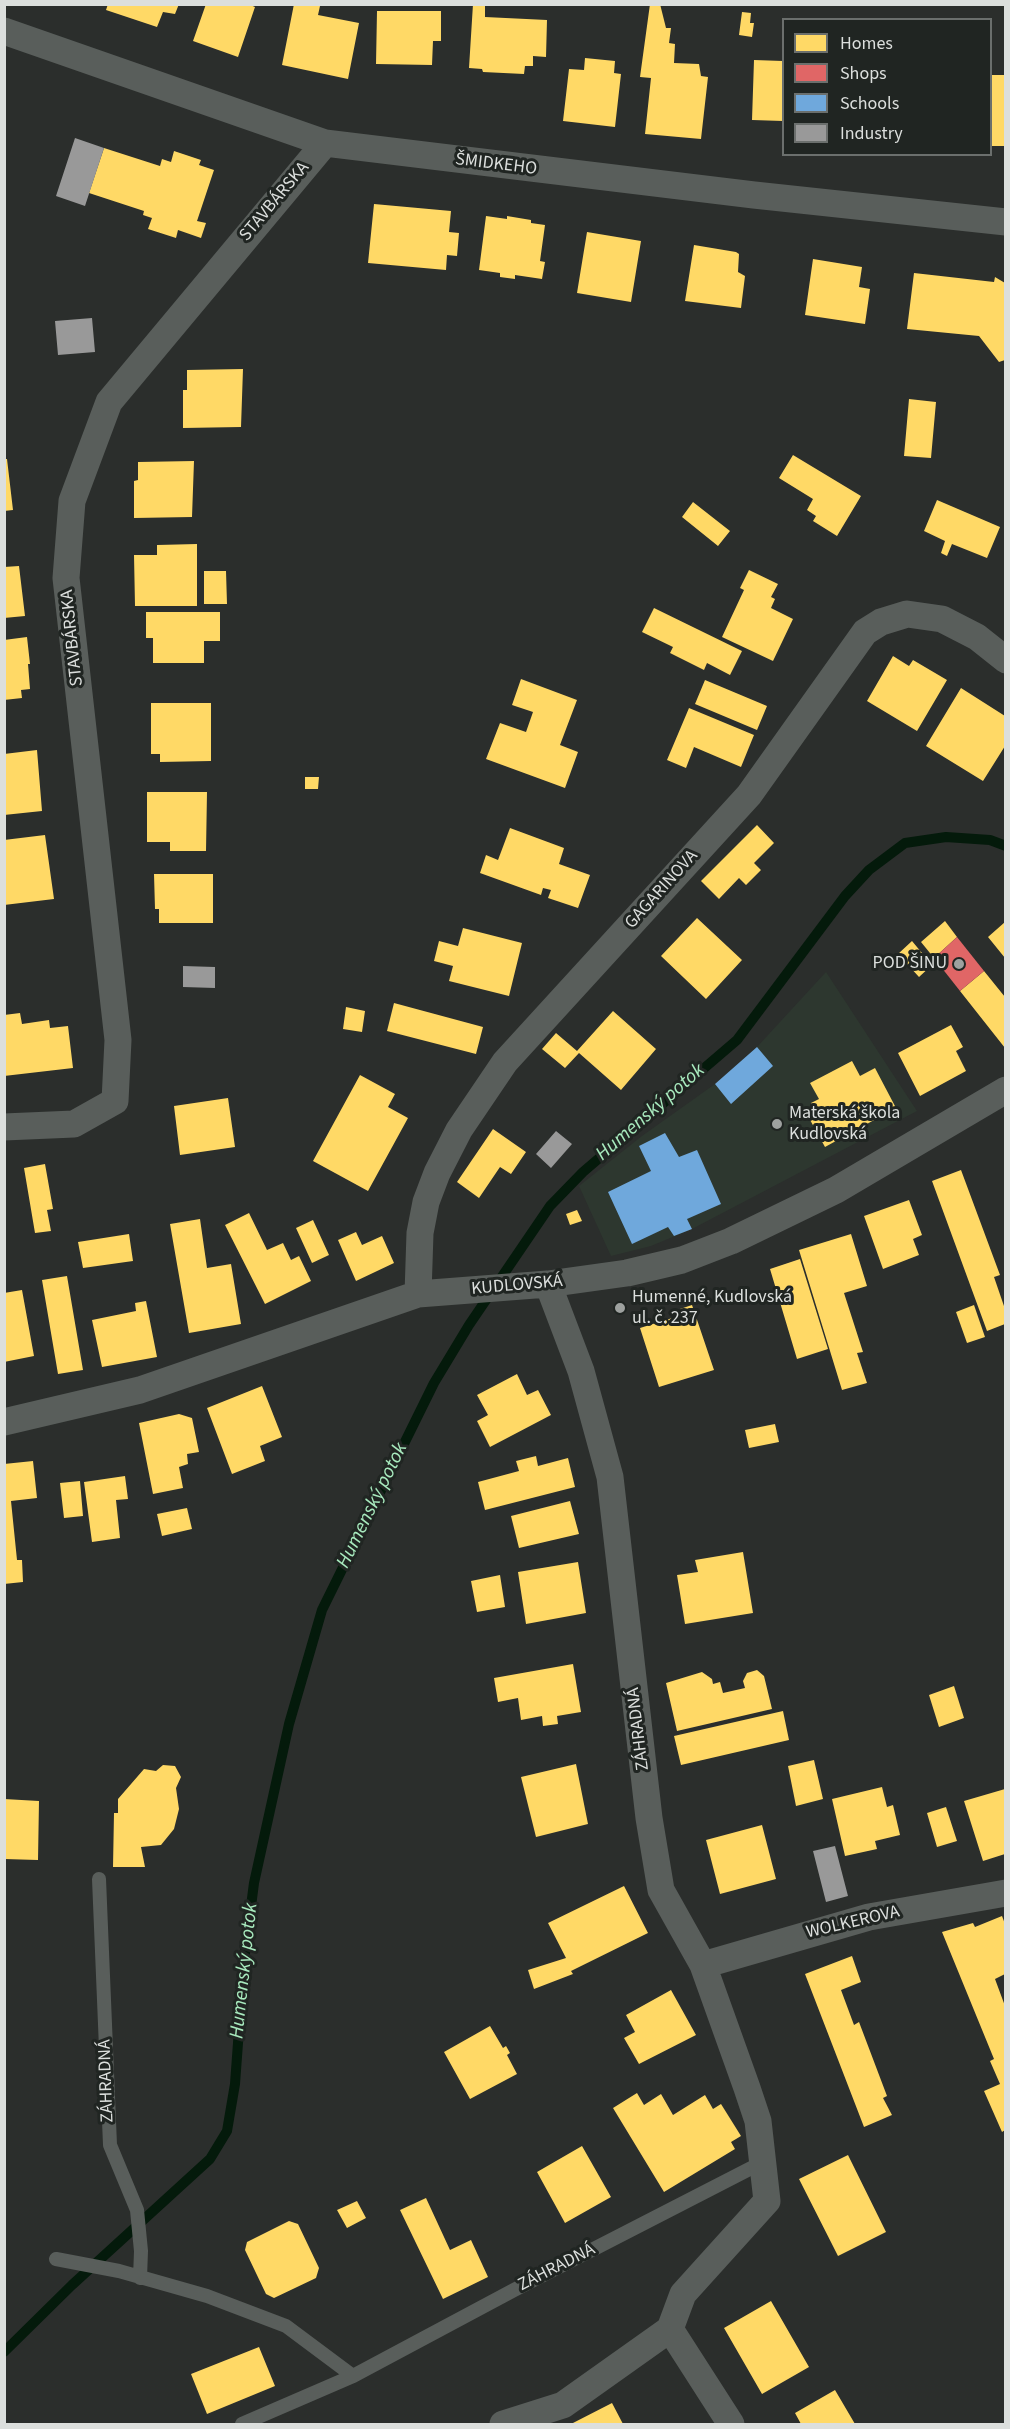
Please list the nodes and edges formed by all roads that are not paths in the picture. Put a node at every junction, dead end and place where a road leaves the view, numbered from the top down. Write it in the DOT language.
graph roads {
  1 [pos="4,31"];
  2 [pos="325,143"];
  3 [pos="1005,222"];
  4 [pos="1005,660"];
  5 [pos="1005,1090"];
  6 [pos="4,1127"];
  7 [pos="535,1285"];
  8 [pos="418,1294"];
  9 [pos="4,1422"];
  10 [pos="99,1879"];
  11 [pos="1005,1893"];
  12 [pos="704,1965"];
  13 [pos="763,2162"];
  14 [pos="61,2260"];
  15 [pos="140,2278"];
  16 [pos="670,2329"];
  17 [pos="353,2376"];
  18 [pos="242,2424"];
  19 [pos="503,2424"];
  20 [pos="730,2424"];
  1 -- 2 [label="street, ŠMIDKEHO"];
  2 -- 3 [label="street, ŠMIDKEHO"];
  2 -- 6 [label="street, STAVBÁRSKA"];
  4 -- 8 [label="street, GAGARINOVA"];
  5 -- 7 [label="street, KUDLOVSKÁ"];
  7 -- 8 [label="street, KUDLOVSKÁ"];
  7 -- 12 [label="street, ZÁHRADNÁ"];
  8 -- 9 [label="street, KUDLOVSKÁ"];
  10 -- 15 [label="lane, ZÁHRADNÁ"];
  11 -- 12 [label="street, WOLKEROVA"];
  12 -- 13 [label="street, ZÁHRADNÁ"];
  13 -- 16 [label="street, ZÁHRADNÁ"];
  13 -- 17 [label="lane, ZÁHRADNÁ"];
  14 -- 15 [label="lane"];
  15 -- 17 [label="lane"];
  16 -- 19 [label="street"];
  16 -- 20 [label="street"];
  17 -- 18 [label="lane, ZÁHRADNÁ"];
}
